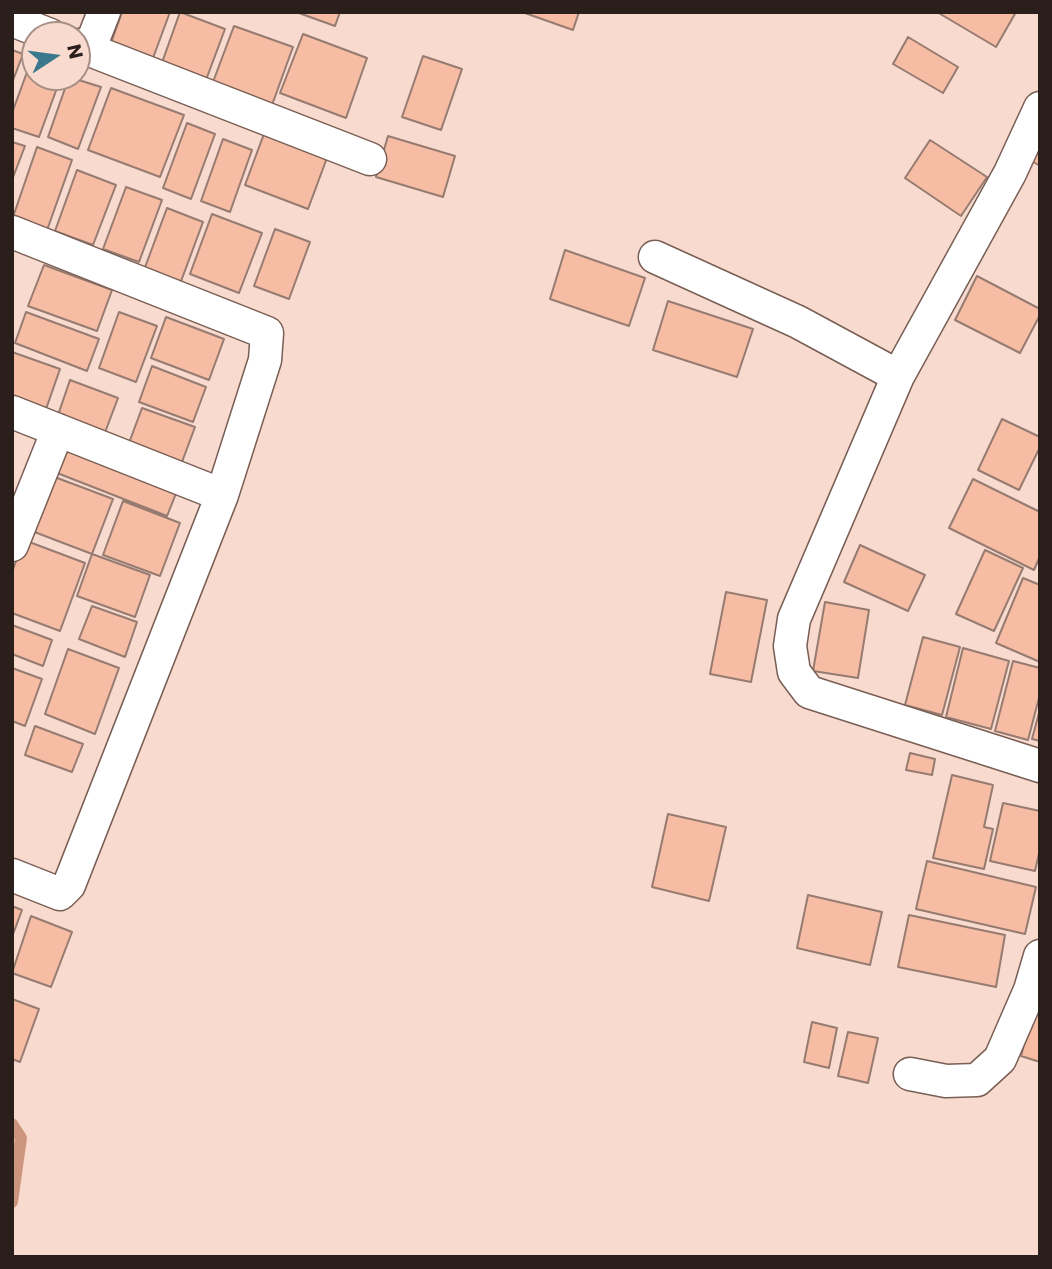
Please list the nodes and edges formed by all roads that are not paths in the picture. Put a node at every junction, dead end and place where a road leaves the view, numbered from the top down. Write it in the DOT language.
graph roads {
  1 [pos="104,12"];
  2 [pos="91,34"];
  3 [pos="91,51"];
  4 [pos="1040,108"];
  5 [pos="370,159"];
  6 [pos="12,232"];
  7 [pos="655,257"];
  8 [pos="898,376"];
  9 [pos="12,412"];
  10 [pos="58,430"];
  11 [pos="222,495"];
  12 [pos="12,545"];
  13 [pos="1040,766"];
  14 [pos="12,875"];
  15 [pos="1040,956"];
  16 [pos="910,1074"];
  1 -- 2 [label="street"];
  3 -- 5 [label="street"];
  4 -- 8 [label="street"];
  6 -- 11 [label="street"];
  7 -- 8 [label="street"];
  8 -- 13 [label="street"];
  9 -- 10 [label="street"];
  10 -- 11 [label="street"];
  10 -- 12 [label="street"];
  11 -- 14 [label="street"];
  15 -- 16 [label="street"];
}
